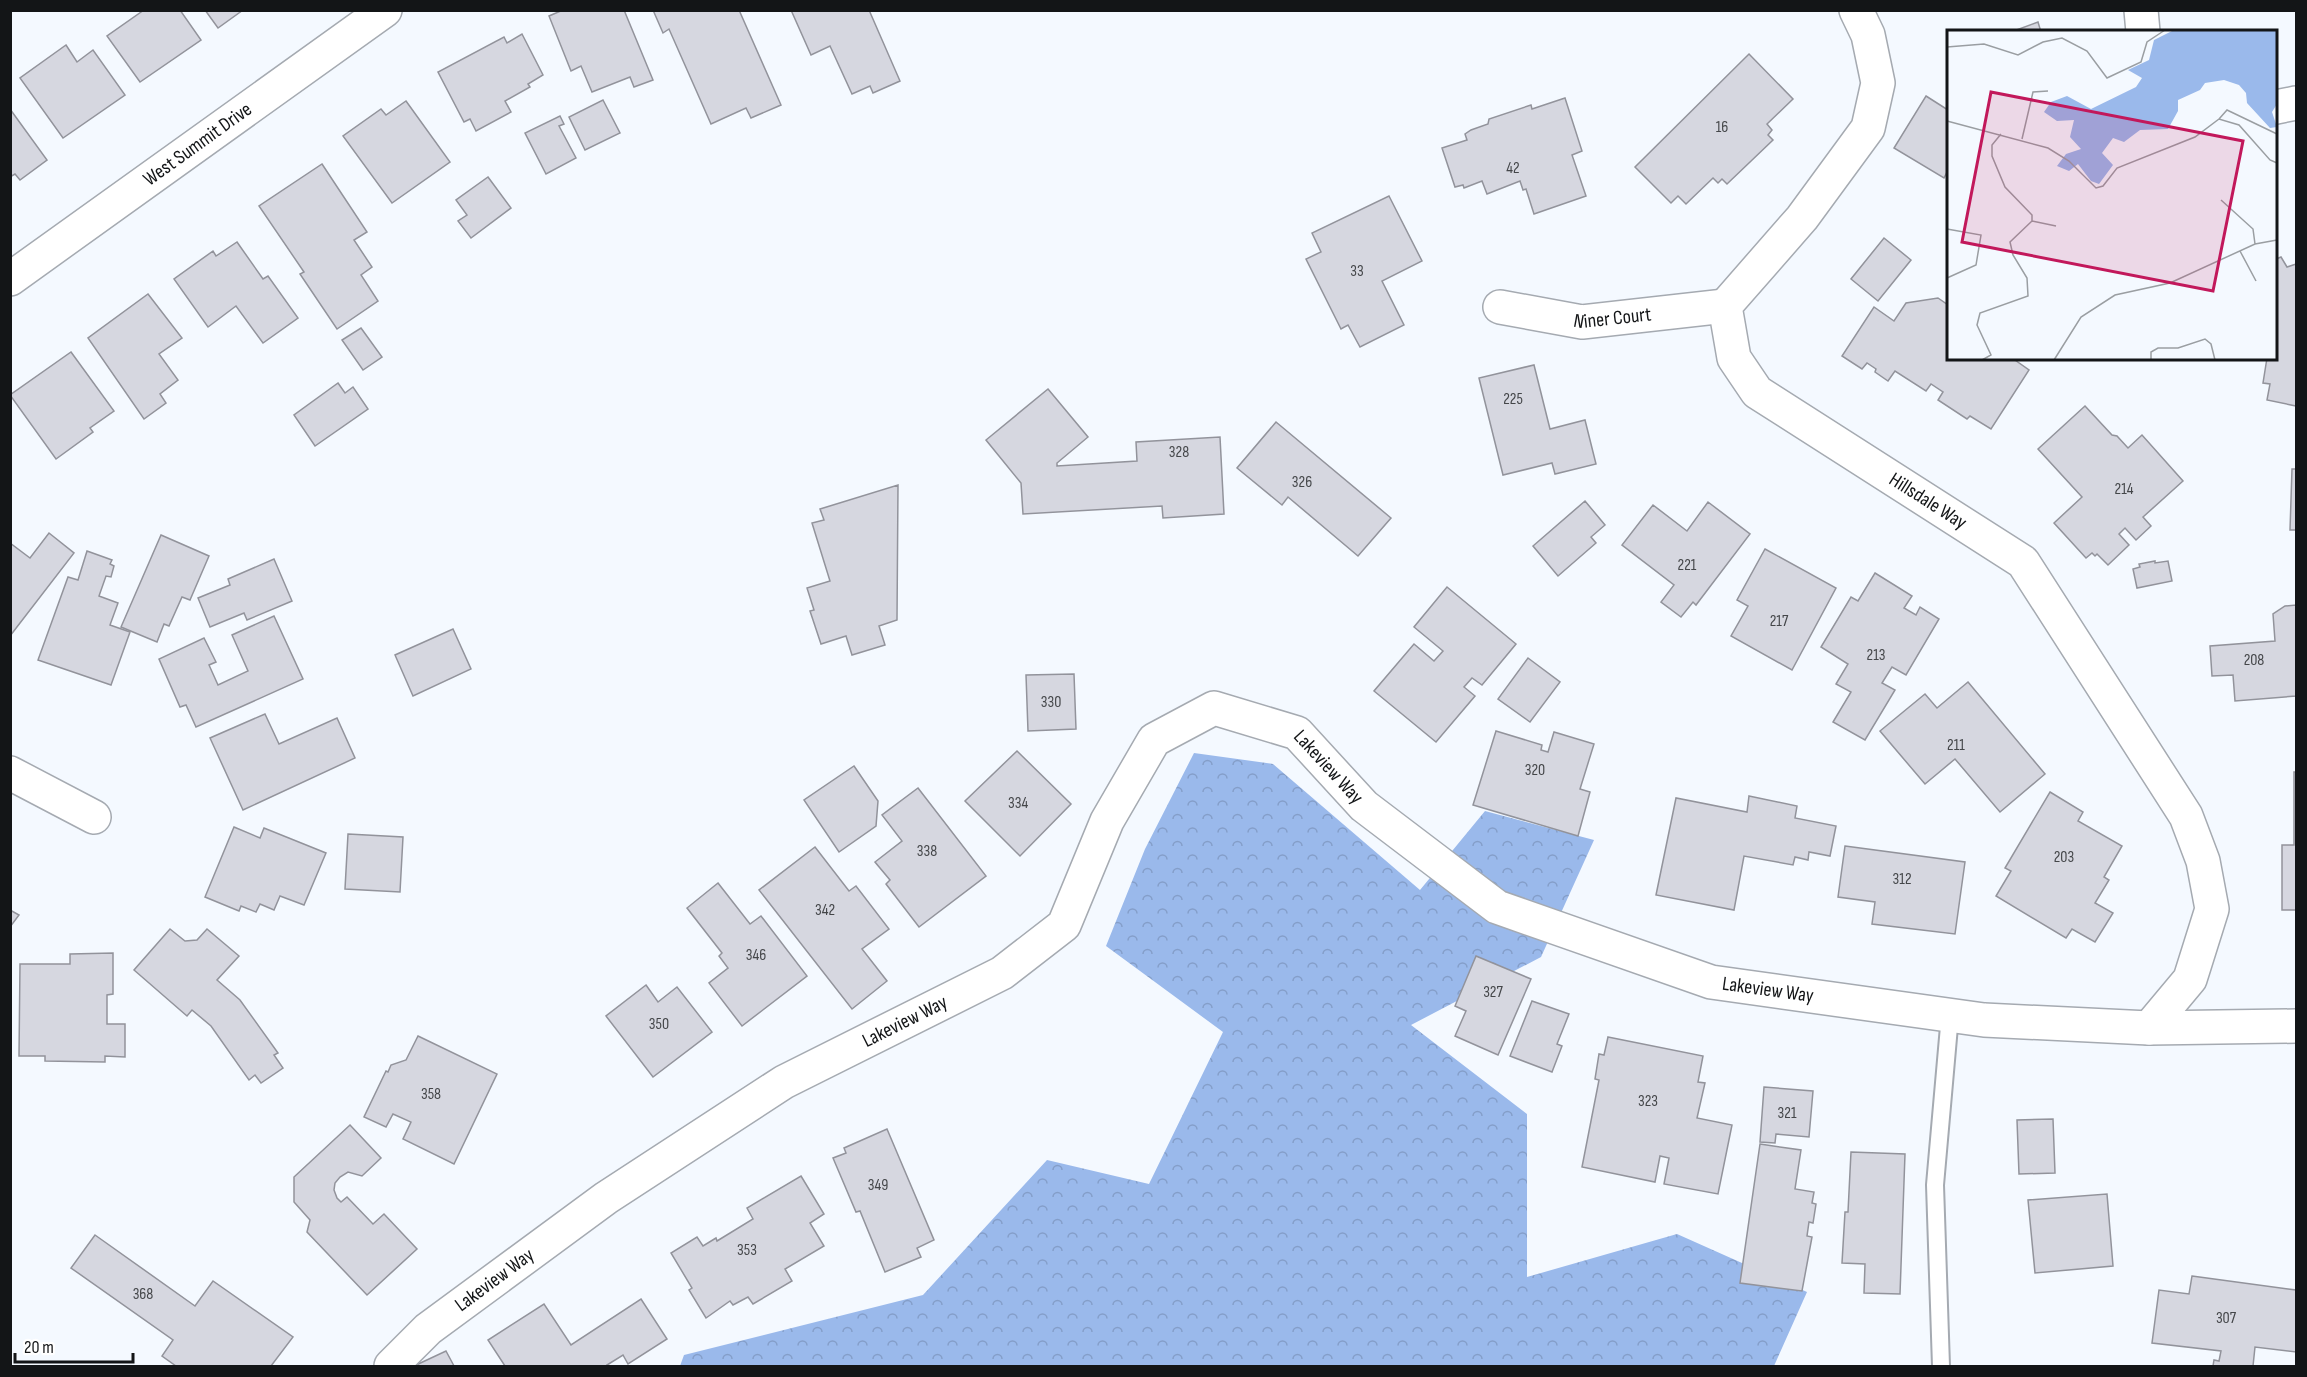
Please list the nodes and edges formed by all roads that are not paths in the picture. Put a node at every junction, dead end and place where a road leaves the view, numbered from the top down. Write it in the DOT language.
graph roads {
  1 [pos="385,10"];
  2 [pos="1856,10"];
  3 [pos="2141,10"];
  4 [pos="2143,30"];
  5 [pos="2296,103"];
  6 [pos="2277,107"];
  7 [pos="10,279"];
  8 [pos="1725,306"];
  9 [pos="1500,307"];
  10 [pos="10,773"];
  11 [pos="94,817"];
  12 [pos="1950,1015"];
  13 [pos="2296,1026"];
  14 [pos="2149,1028"];
  15 [pos="391,1366"];
  16 [pos="1941,1366"];
  1 -- 7 [label="street, West Summit Drive"];
  2 -- 8 [label="street"];
  3 -- 4 [label="street"];
  5 -- 6 [label="street"];
  8 -- 9 [label="street, Niner Court"];
  8 -- 14 [label="street, Hillsdale Way"];
  10 -- 11 [label="street"];
  12 -- 14 [label="street, Lakeview Way"];
  12 -- 15 [label="street, Lakeview Way"];
  12 -- 16 [label="lane"];
  13 -- 14 [label="street, Lakeview Way"];
}
